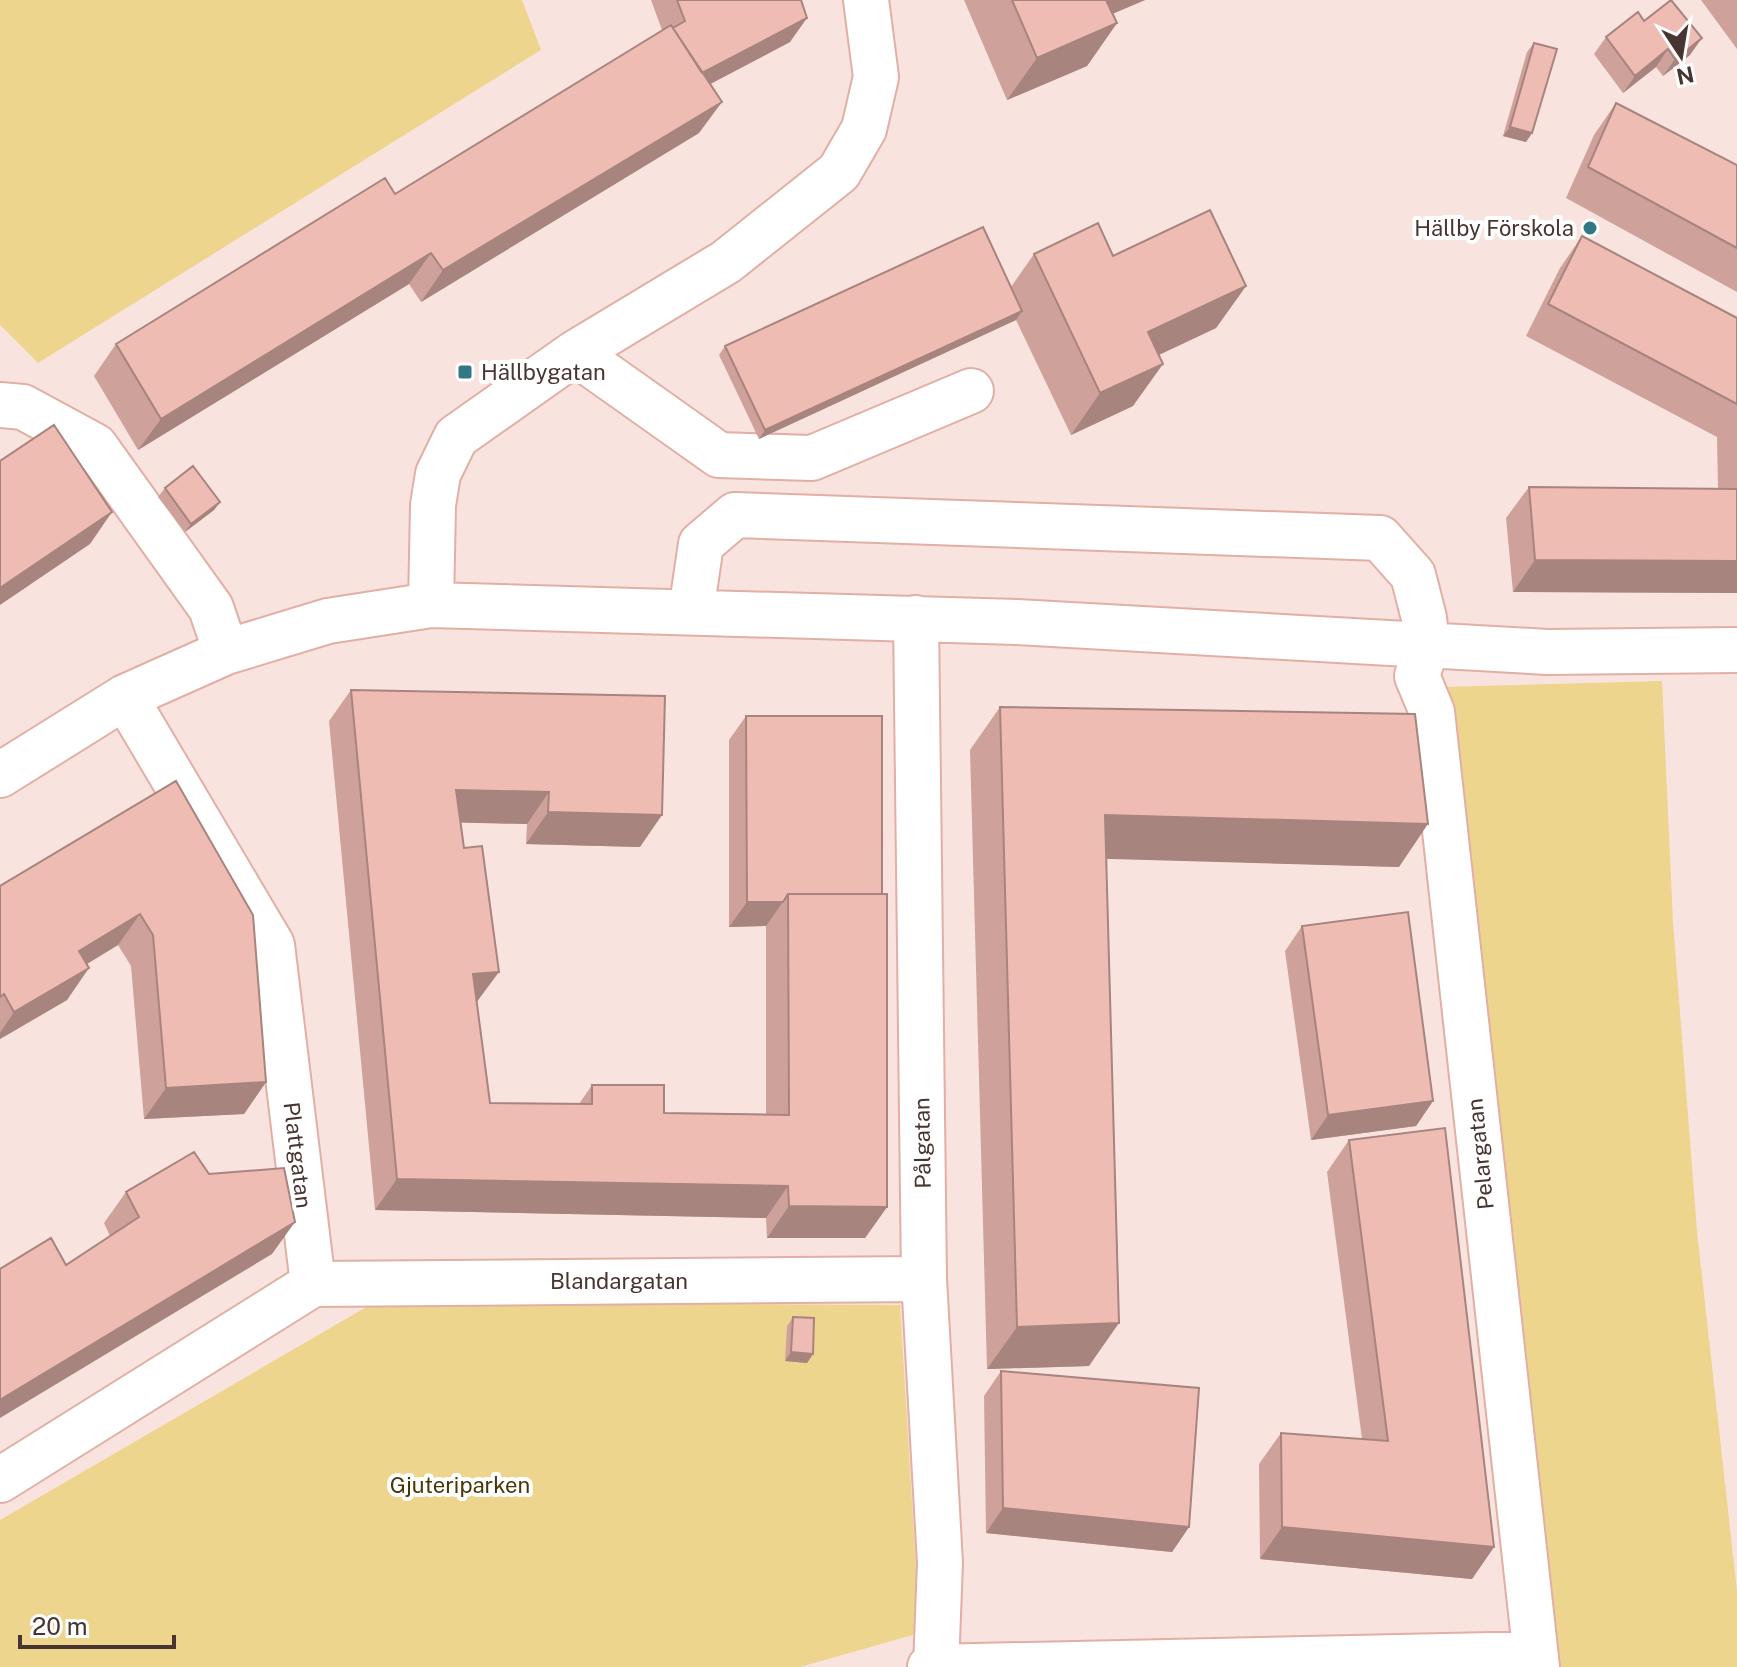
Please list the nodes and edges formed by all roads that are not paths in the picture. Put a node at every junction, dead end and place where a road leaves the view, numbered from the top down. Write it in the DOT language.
graph roads {
  1 [pos="866,0"];
  2 [pos="575,353"];
  3 [pos="971,391"];
  4 [pos="0,405"];
  5 [pos="431,605"];
  6 [pos="691,612"];
  7 [pos="916,618"];
  8 [pos="1427,645"];
  9 [pos="1737,650"];
  10 [pos="226,652"];
  11 [pos="125,697"];
  12 [pos="0,775"];
  13 [pos="924,1279"];
  14 [pos="313,1284"];
  15 [pos="0,1480"];
  16 [pos="1536,1661"];
  17 [pos="934,1666"];
  1 -- 2 [label="street"];
  2 -- 3 [label="street"];
  2 -- 5 [label="street"];
  4 -- 10 [label="street"];
  5 -- 6 [label="street"];
  5 -- 10 [label="street"];
  6 -- 7 [label="street"];
  6 -- 8 [label="street, Pelargatan"];
  7 -- 8 [label="street"];
  7 -- 13 [label="street, Pålgatan"];
  8 -- 9 [label="street"];
  8 -- 16 [label="street, Pelargatan"];
  10 -- 11 [label="street"];
  11 -- 12 [label="street"];
  11 -- 14 [label="street, Plattgatan"];
  13 -- 14 [label="street, Blandargatan"];
  13 -- 17 [label="street, Pålgatan"];
  14 -- 15 [label="street"];
  16 -- 17 [label="street"];
}
